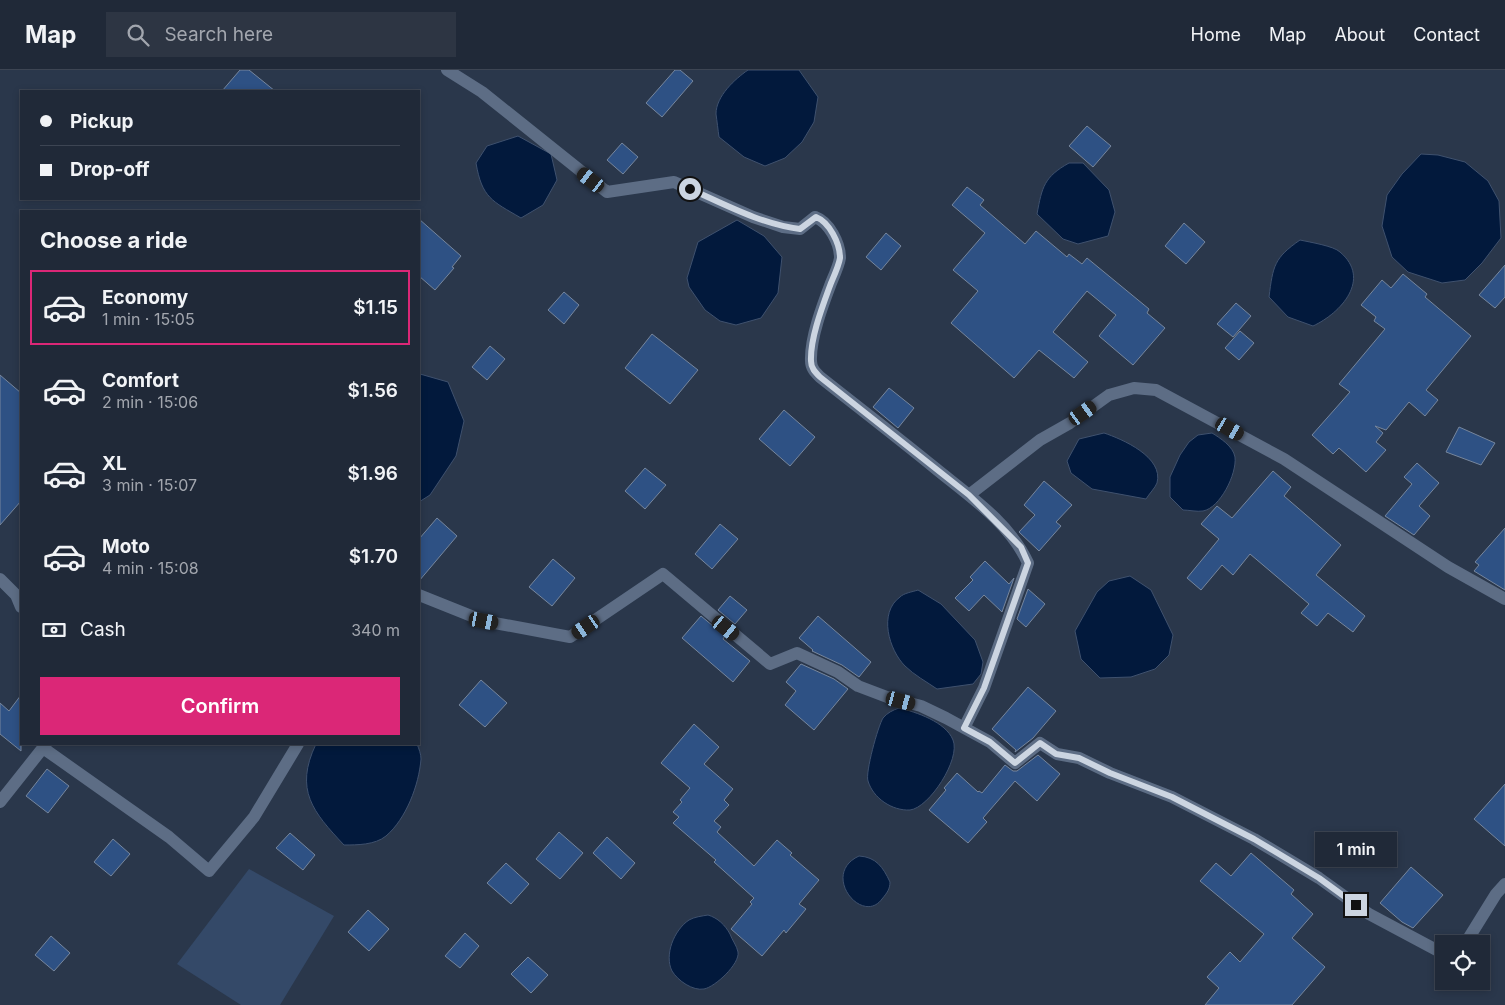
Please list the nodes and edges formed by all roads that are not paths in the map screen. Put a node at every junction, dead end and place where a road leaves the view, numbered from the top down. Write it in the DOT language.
graph roads {
  1 [pos="448,70"];
  2 [pos="969,495"];
  3 [pos="0,580"];
  4 [pos="420,595"];
  5 [pos="1505,599"];
  6 [pos="20,604"];
  7 [pos="964,728"];
  8 [pos="45,746"];
  9 [pos="293,746"];
  10 [pos="0,802"];
  11 [pos="1505,884"];
  12 [pos="1471,935"];
  13 [pos="1435,949"];
  1 -- 2 [label="street"];
  2 -- 5 [label="street"];
  2 -- 7 [label="street"];
  3 -- 6 [label="street"];
  4 -- 7 [label="street"];
  7 -- 13 [label="street"];
  8 -- 9 [label="street"];
  8 -- 10 [label="street"];
  11 -- 12 [label="street"];
}
